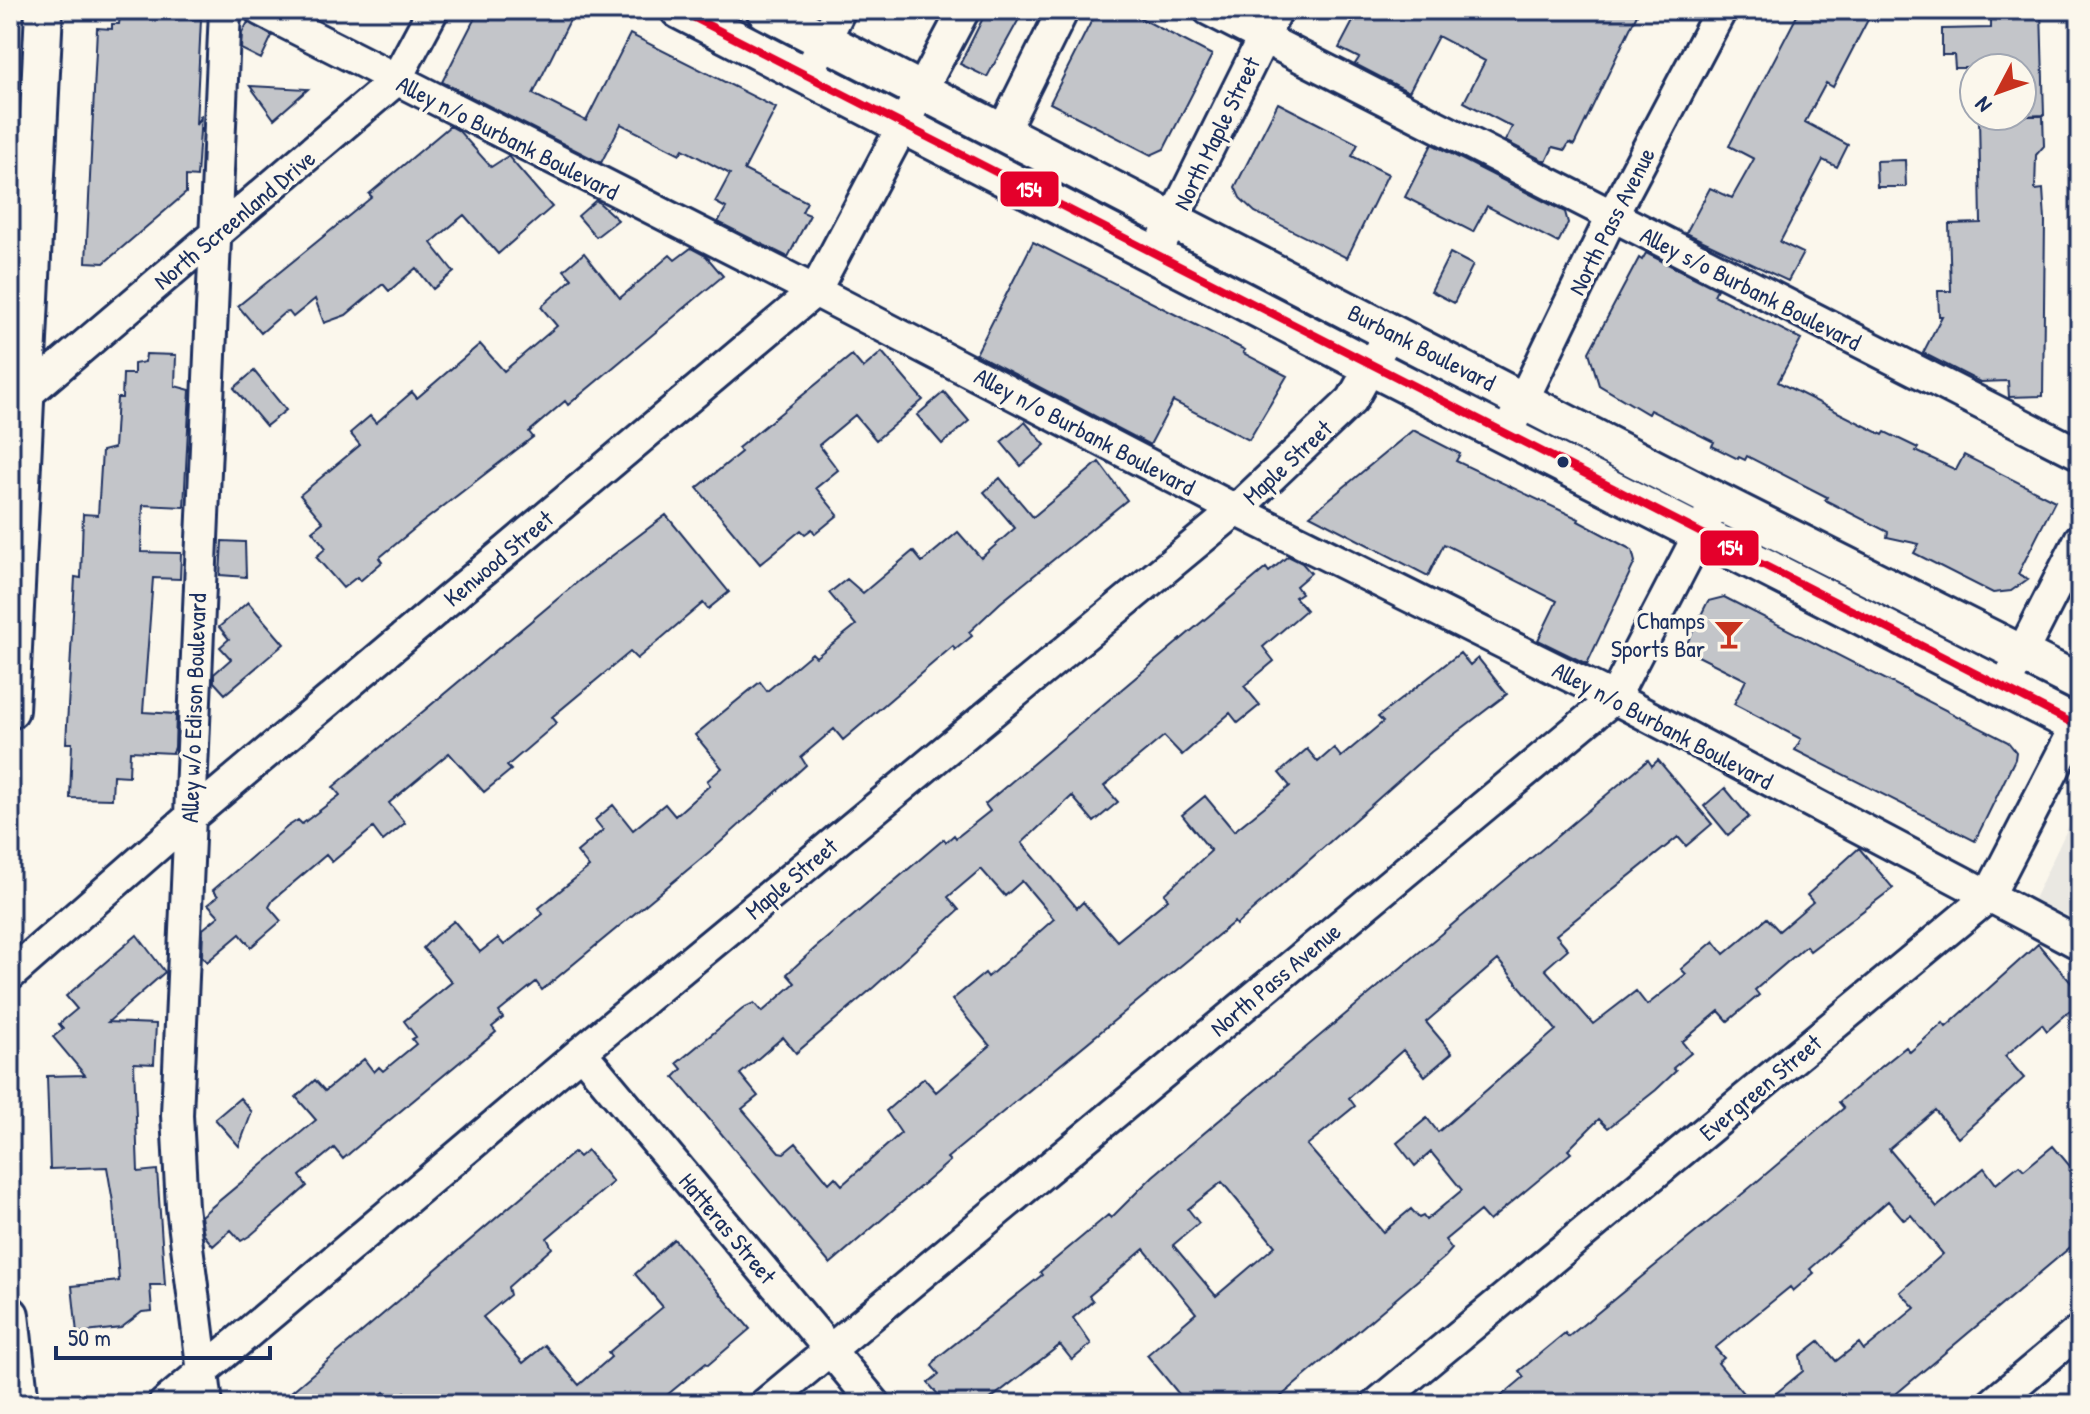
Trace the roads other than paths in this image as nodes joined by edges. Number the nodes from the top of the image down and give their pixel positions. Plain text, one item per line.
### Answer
1 (44, 10) edge
2 (225, 10) edge
3 (260, 10) edge
4 (433, 10) edge
5 (679, 10) edge
6 (765, 10) edge
7 (964, 10) edge
8 (1063, 10) edge
9 (1209, 10) edge
10 (1277, 10) edge
11 (1721, 10) edge
12 (832, 25) edge
13 (1263, 39) junction
14 (807, 75) junction
15 (395, 81) junction
16 (922, 90) junction
17 (904, 125) junction
18 (1003, 131) junction
19 (1611, 218) junction
20 (1174, 219) junction
21 (213, 237) junction
22 (1155, 256) junction
23 (815, 291) junction
24 (1391, 330) junction
25 (1373, 368) junction
26 (1524, 399) junction
27 (18, 402) edge
28 (1506, 435) junction
29 (2080, 454) edge
30 (1717, 501) junction
31 (1236, 510) junction
32 (1699, 533) junction
33 (2080, 539) edge
34 (2022, 653) junction
35 (2080, 683) edge
36 (2004, 688) junction
37 (1614, 698) junction
38 (10, 710) edge
39 (2079, 724) edge
40 (188, 819) junction
41 (1988, 897) junction
42 (2080, 944) edge
43 (10, 975) edge
44 (581, 1052) junction
45 (10, 1315) edge
46 (2080, 1330) edge
47 (829, 1349) junction
48 (204, 1371) junction
49 (20, 1404) edge
50 (164, 1404) edge
51 (207, 1404) edge
52 (765, 1404) edge
53 (875, 1404) edge
54 (1377, 1404) edge
55 (1992, 1404) edge

1 - 27 main road
2 - 21 street, Alley w/o Edison Boulevard
3 - 15 street, Alley n/o Burbank Boulevard
4 - 15 street, North Screenland Drive
5 - 14 main road, Burbank Boulevard
6 - 12 main road, Burbank Boulevard
7 - 16 street, Kenwood Street
8 - 18 street
9 - 13 street, Alley s/o Burbank Boulevard
10 - 13 street, North Maple Street
11 - 19 street, North Pass Avenue
12 - 14 street
12 - 16 main road, Burbank Boulevard
13 - 19 street, Alley s/o Burbank Boulevard
13 - 20 street, North Maple Street
14 - 17 main road, Burbank Boulevard
15 - 21 street, North Screenland Drive
15 - 23 street, Alley n/o Burbank Boulevard
16 - 17 street, Kenwood Street
16 - 18 main road, Burbank Boulevard
17 - 22 main road, Burbank Boulevard
17 - 23 street, Kenwood Street
18 - 20 main road, Burbank Boulevard
19 - 26 street, North Pass Avenue
19 - 29 street, Alley s/o Burbank Boulevard
20 - 22 street, North Maple Street
20 - 24 main road, Burbank Boulevard
21 - 27 street, North Screenland Drive
21 - 40 street, Alley w/o Edison Boulevard
22 - 25 main road, Burbank Boulevard
23 - 31 street, Alley n/o Burbank Boulevard
23 - 40 street, Kenwood Street
24 - 25 street, Maple Street
24 - 26 main road, Burbank Boulevard
25 - 28 main road, Burbank Boulevard
25 - 31 street, Maple Street
26 - 28 street, North Pass Avenue
26 - 30 main road, Burbank Boulevard
27 - 38 main road
28 - 32 main road, Burbank Boulevard
30 - 32 street, North Pass Avenue
30 - 34 main road, Burbank Boulevard
31 - 37 street, Alley n/o Burbank Boulevard
31 - 44 street, Maple Street
32 - 36 main road, Burbank Boulevard
32 - 37 street, North Pass Avenue
33 - 34 street
34 - 35 main road, Burbank Boulevard
34 - 36 street
36 - 39 main road, Burbank Boulevard
37 - 41 street, Alley n/o Burbank Boulevard
37 - 47 street, North Pass Avenue
39 - 41 street, Evergreen Street
40 - 43 street, Kenwood Street
40 - 48 street, Alley w/o Edison Boulevard
41 - 42 street, Alley n/o Burbank Boulevard
41 - 54 street, Evergreen Street
44 - 47 street, Hatteras Street
44 - 48 street, Maple Street
45 - 49 main road
46 - 55 street
47 - 52 street, North Pass Avenue
47 - 53 street, Hatteras Street
48 - 50 street, Maple Street
48 - 51 street, Alley w/o Edison Boulevard

